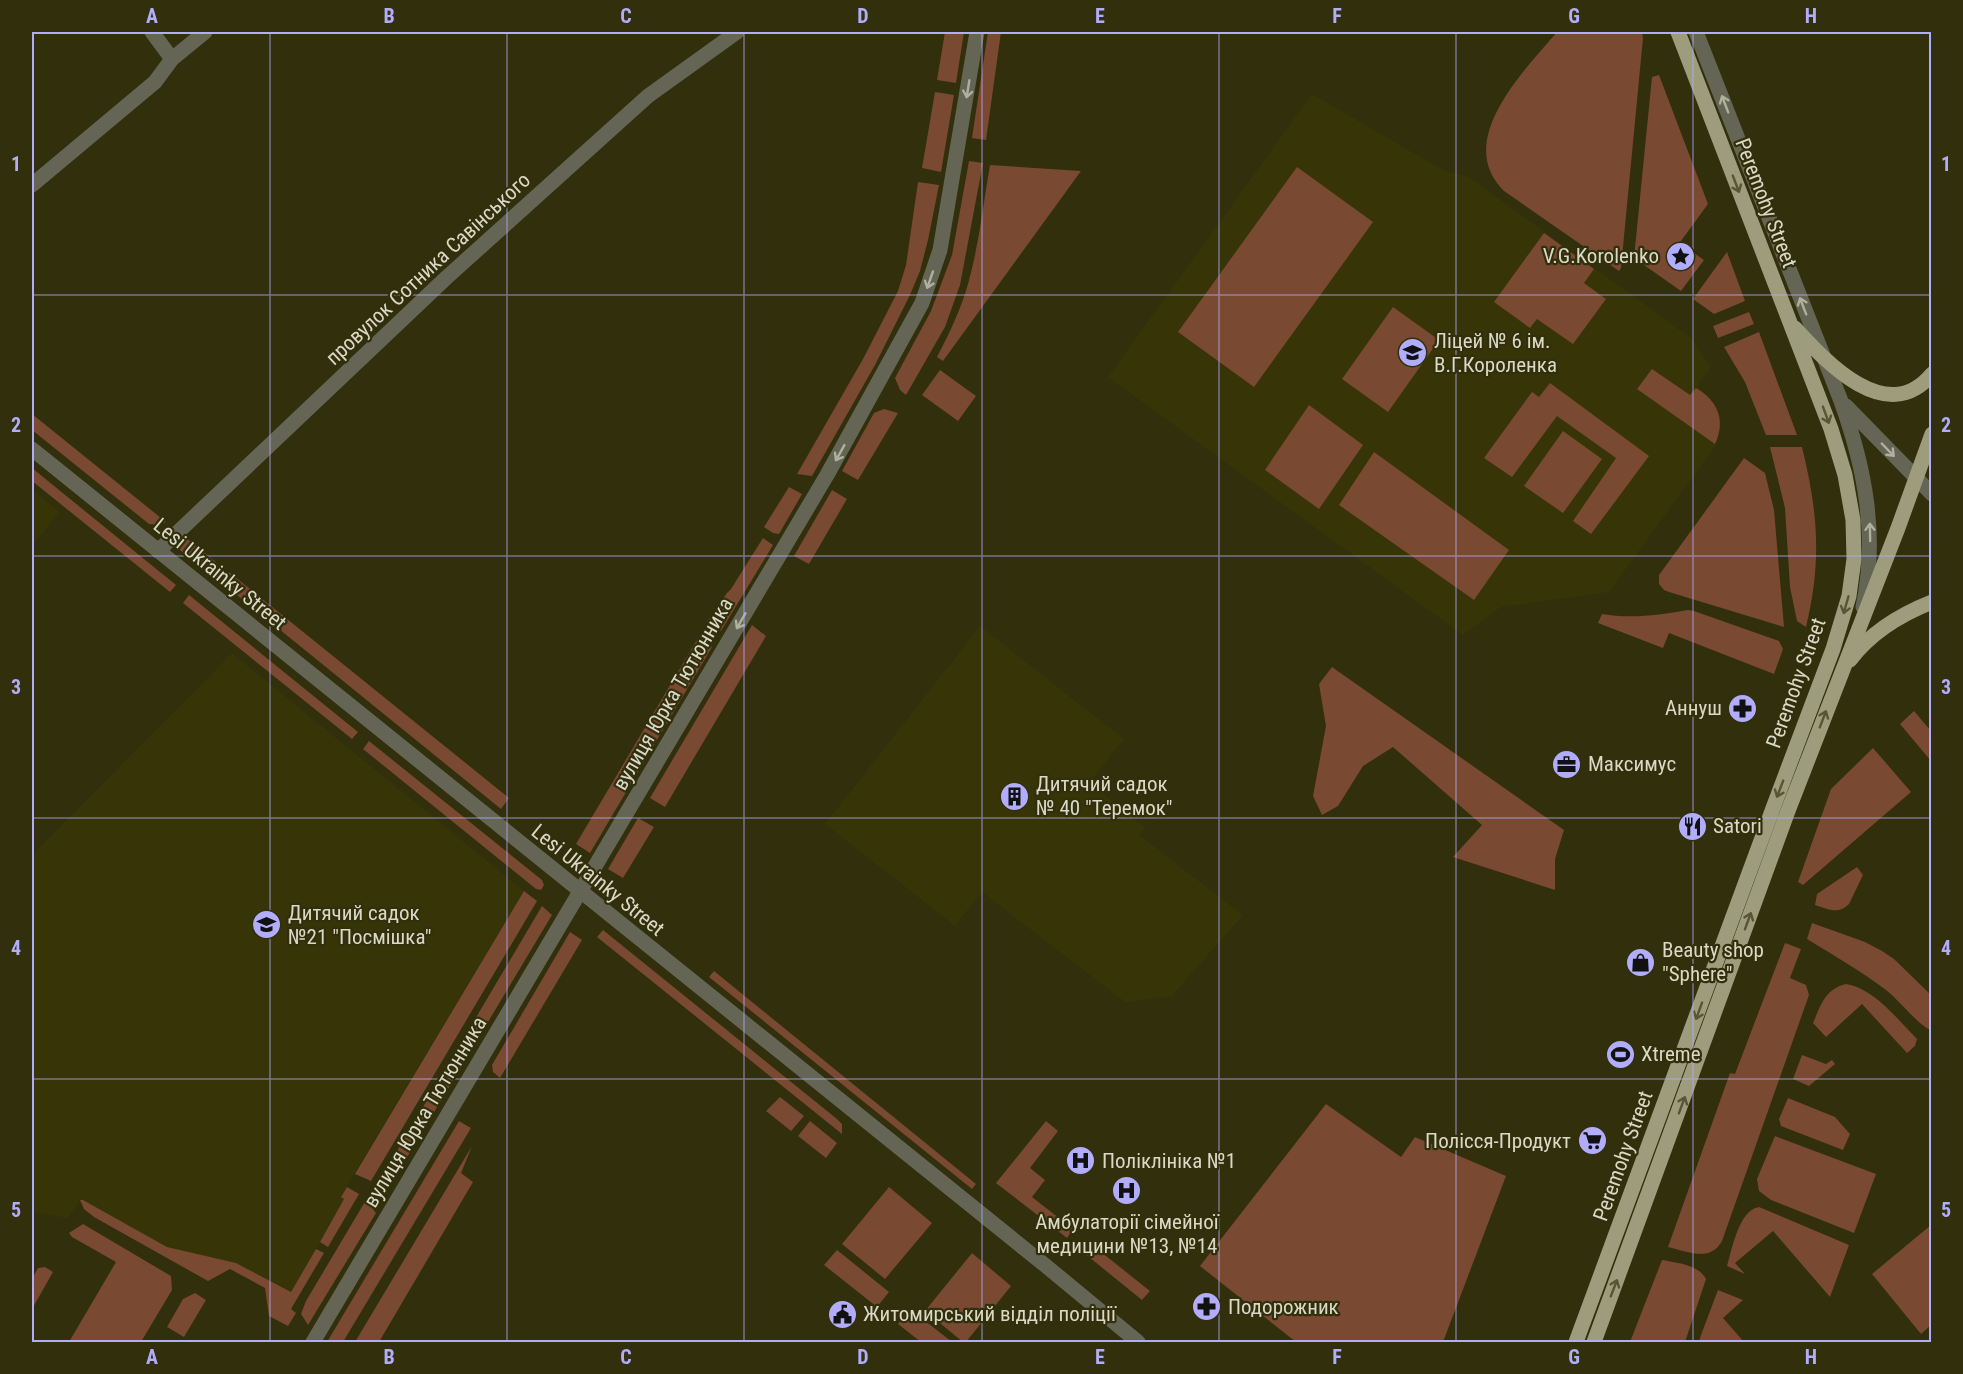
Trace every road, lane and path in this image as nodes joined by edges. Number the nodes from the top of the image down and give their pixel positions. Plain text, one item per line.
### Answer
1 (152, 32) edge
2 (206, 32) edge
3 (737, 32) edge
4 (977, 32) edge
5 (1678, 32) edge
6 (1696, 32) edge
7 (172, 59) junction
8 (32, 185) edge
9 (1789, 321) junction
10 (1823, 358) junction
11 (1932, 374) edge
12 (1841, 401) junction
13 (1932, 434) edge
14 (32, 449) edge
15 (1916, 479) junction
16 (1932, 494) edge
17 (158, 551) junction
18 (1932, 602) edge
19 (1857, 631) junction
20 (1843, 669) junction
21 (580, 893) junction
22 (313, 1342) edge
23 (1138, 1342) edge
24 (1576, 1342) edge
25 (1594, 1342) edge

1 - 7 street
2 - 7 street
3 - 17 street, провулок Сотника Савінського
4 -> 21 street, вулиця Юрка Тютюнника
5 -> 9 main road, Peremohy Street
10 -> 6 street, Peremohy Street
7 - 8 street
9 - 10 main road
9 - 12 street
9 -> 24 main road, Peremohy Street
10 - 11 main road
10 - 12 street, Peremohy Street
12 -> 15 street
19 -> 12 street, Peremohy Street
13 - 15 main road, Peremohy Street
14 - 17 street, Lesi Ukrainky Street
15 - 16 street
15 - 19 main road, Peremohy Street
17 - 21 street, Lesi Ukrainky Street
18 - 20 main road
19 - 20 main road, Peremohy Street
25 -> 20 main road, Peremohy Street
21 - 22 street, вулиця Юрка Тютюнника
21 - 23 street, Lesi Ukrainky Street

